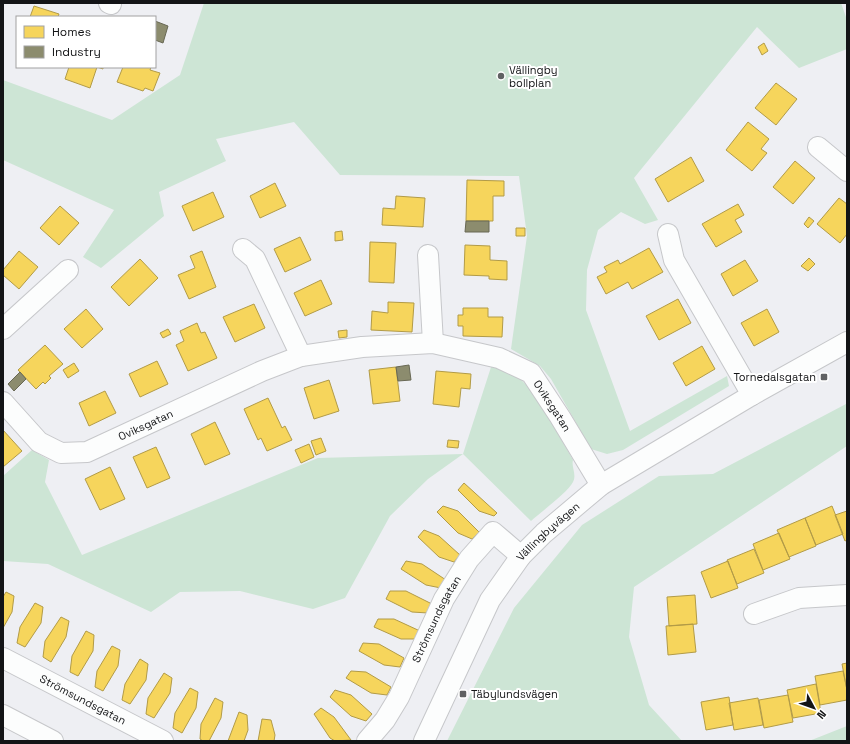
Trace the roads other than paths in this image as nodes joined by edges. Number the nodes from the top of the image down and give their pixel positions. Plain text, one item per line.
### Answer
1 (818, 147) dead end
2 (847, 171) edge
3 (668, 234) dead end
4 (243, 249) dead end
5 (428, 255) dead end
6 (68, 270) dead end
7 (3, 329) edge
8 (847, 342) edge
9 (433, 343) junction
10 (301, 356) junction
11 (752, 395) junction
12 (3, 402) edge
13 (601, 486) junction
14 (521, 556) junction
15 (847, 595) edge
16 (754, 614) dead end
17 (3, 658) edge
18 (3, 715) edge
19 (53, 741) edge
20 (163, 741) edge
21 (367, 741) edge
22 (424, 741) edge

1 - 2 street
3 - 11 street
4 - 10 street
5 - 9 street
6 - 7 street
8 - 11 street, Vällingbyvägen
9 - 10 street, Oviksgatan
9 - 13 street, Oviksgatan
10 - 12 street, Oviksgatan
11 - 13 street, Vällingbyvägen
13 - 14 street, Vällingbyvägen
14 - 21 street, Strömsundsgatan
14 - 22 street, Vällingbyvägen
15 - 16 street
17 - 20 street, Strömsundsgatan
18 - 19 street

